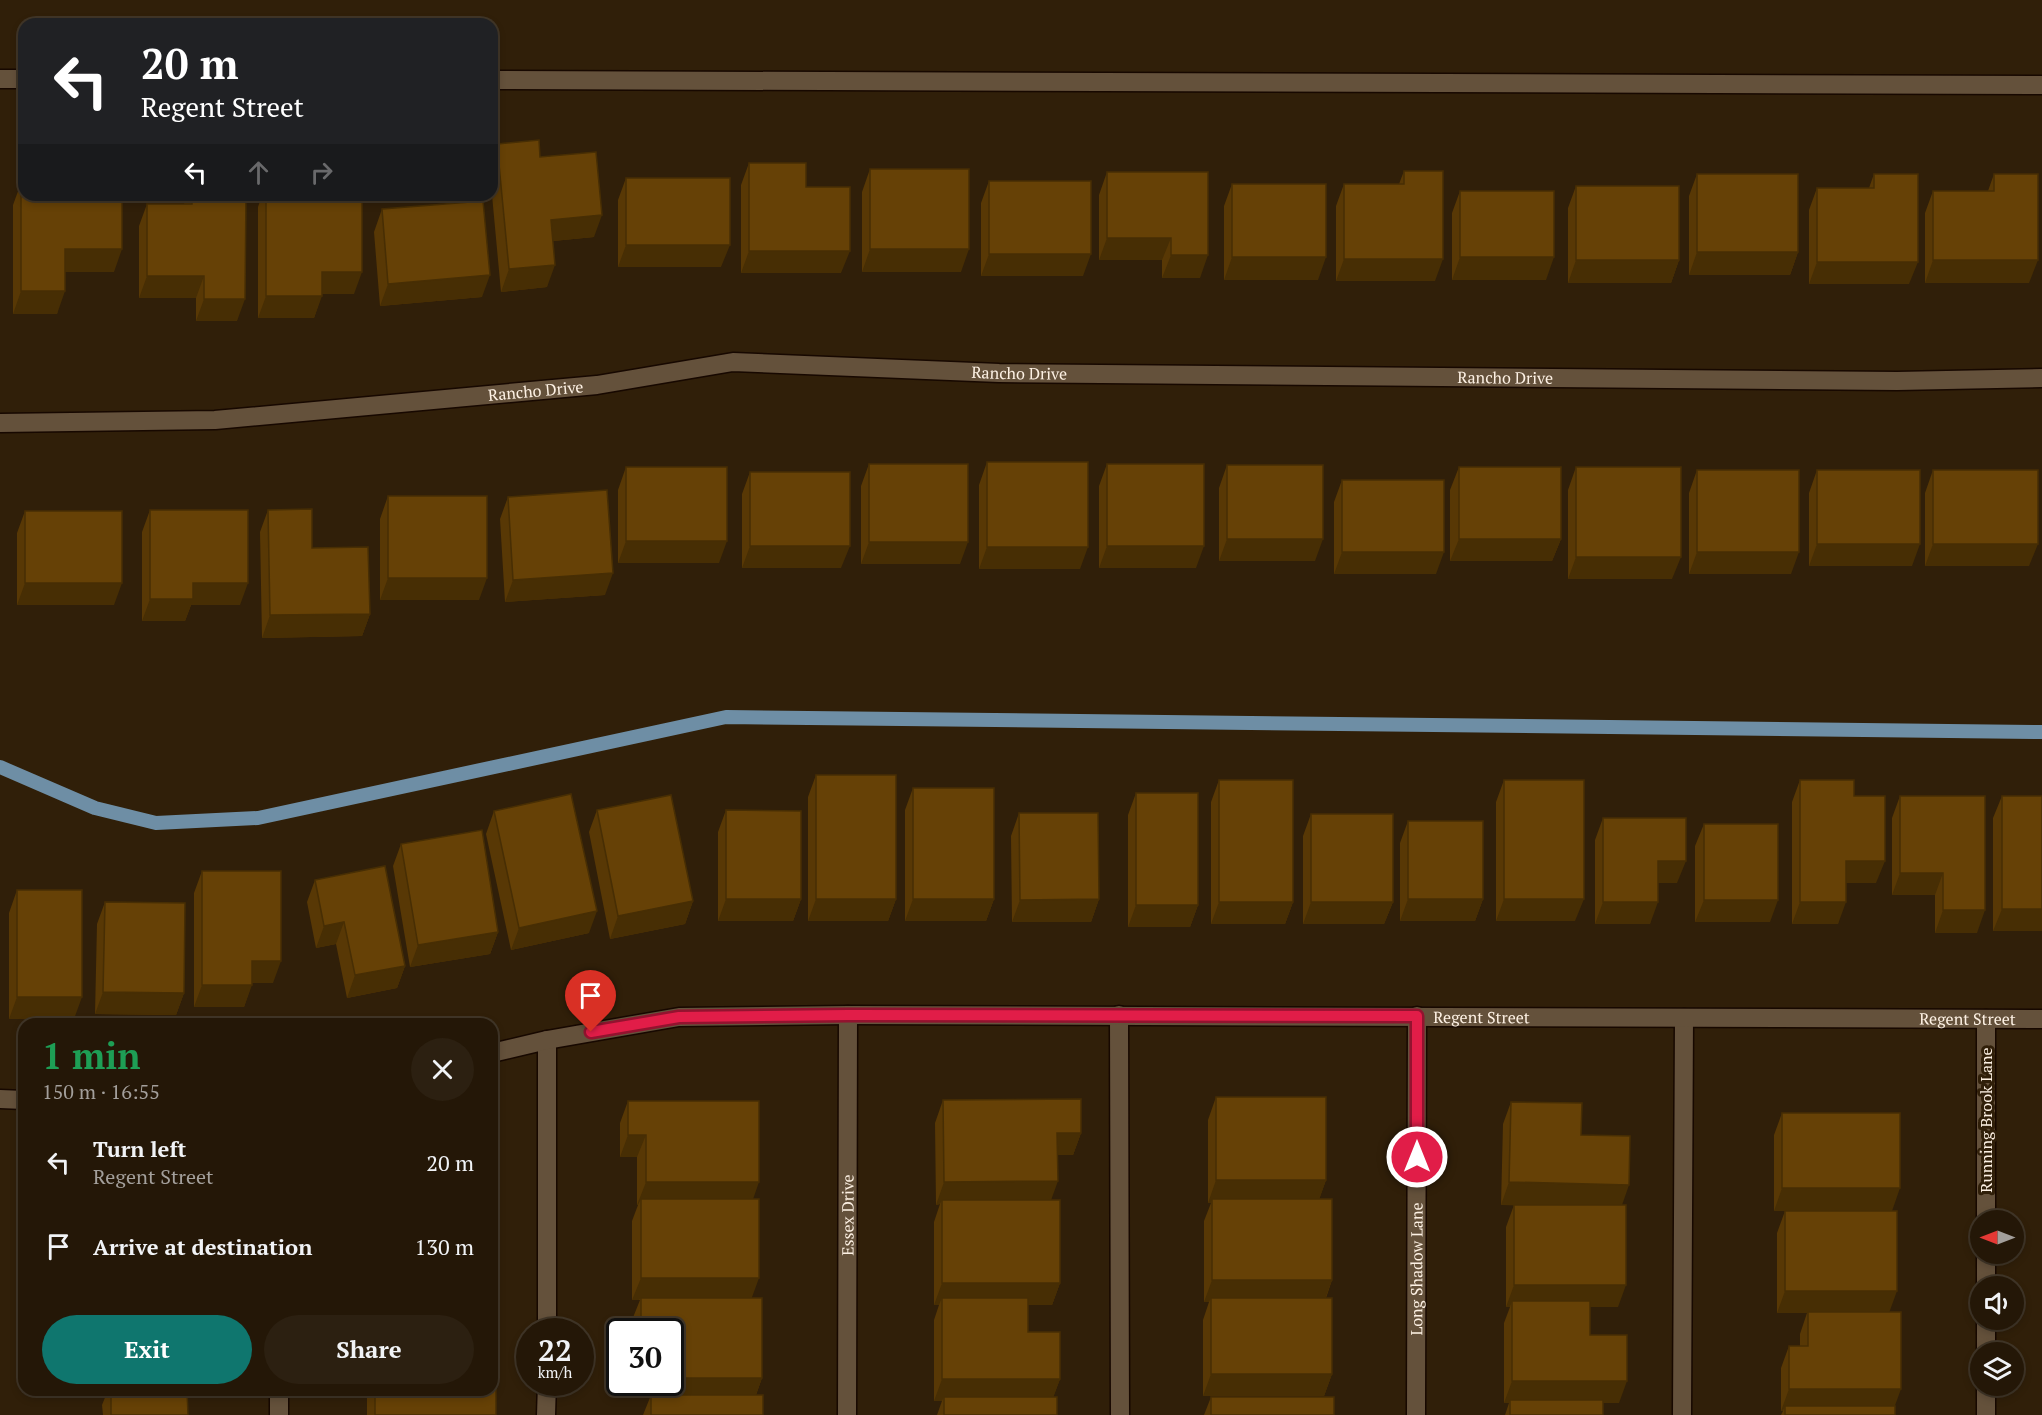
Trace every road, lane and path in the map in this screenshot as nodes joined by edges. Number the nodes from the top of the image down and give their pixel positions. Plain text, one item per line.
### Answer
1 (0, 79) edge
2 (18, 79) edge
3 (498, 80) edge
4 (2042, 85) edge
5 (2042, 378) edge
6 (0, 423) edge
7 (848, 1015) junction
8 (1119, 1015) junction
9 (1417, 1016) junction
10 (1684, 1018) junction
11 (1986, 1019) junction
12 (2042, 1019) edge
13 (547, 1040) junction
14 (498, 1052) edge
15 (0, 1099) edge
16 (18, 1100) edge
17 (1986, 1210) edge
18 (547, 1318) edge
19 (279, 1396) edge
20 (546, 1396) edge
21 (1986, 1396) edge
22 (279, 1415) edge
23 (546, 1415) edge
24 (847, 1415) edge
25 (1120, 1415) edge
26 (1416, 1415) edge
27 (1682, 1415) edge
28 (1986, 1415) edge

1 - 2 street
3 - 4 street
5 - 6 street, Rancho Drive
7 - 8 street, Regent Street
7 - 13 street, Regent Street
7 - 24 street, Essex Drive
8 - 9 street, Regent Street
8 - 25 street
9 - 10 street, Regent Street
9 - 26 street, Long Shadow Lane
10 - 11 street, Regent Street
10 - 27 street
11 - 12 street, Regent Street
11 - 17 street, Running Brook Lane
13 - 14 street, Regent Street
13 - 18 street
15 - 16 street
19 - 22 street
20 - 23 street
21 - 28 street

